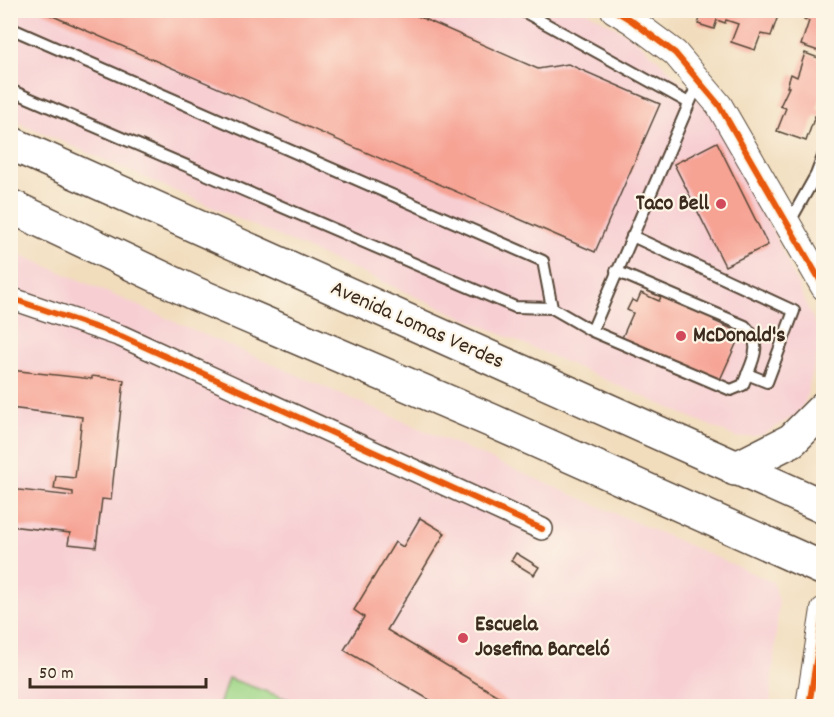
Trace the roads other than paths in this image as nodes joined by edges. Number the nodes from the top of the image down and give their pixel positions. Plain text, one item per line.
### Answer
1 (521, 10) edge
2 (614, 10) edge
3 (10, 28) edge
4 (10, 90) edge
5 (694, 92) junction
6 (10, 143) edge
7 (824, 154) edge
8 (10, 206) edge
9 (788, 225) junction
10 (632, 236) junction
11 (616, 271) junction
12 (824, 286) edge
13 (10, 298) edge
14 (552, 308) junction
15 (592, 331) junction
16 (747, 374) junction
17 (824, 408) edge
18 (735, 469) junction
19 (824, 507) edge
20 (542, 529) dead end
21 (824, 569) edge
22 (824, 610) edge
23 (809, 706) edge

1 - 5 lane
2 - 5 street
3 - 14 lane
4 - 14 lane
5 - 9 street
5 - 10 lane
6 - 18 main road, Avenida Lomas Verdes
7 - 9 lane
8 - 21 main road
9 - 12 street
10 - 11 lane
10 - 16 lane
11 - 15 lane
11 - 16 lane
13 - 20 street
14 - 15 lane
15 - 16 lane
17 - 18 main road
18 - 19 main road, Avenida Lomas Verdes
22 - 23 street

